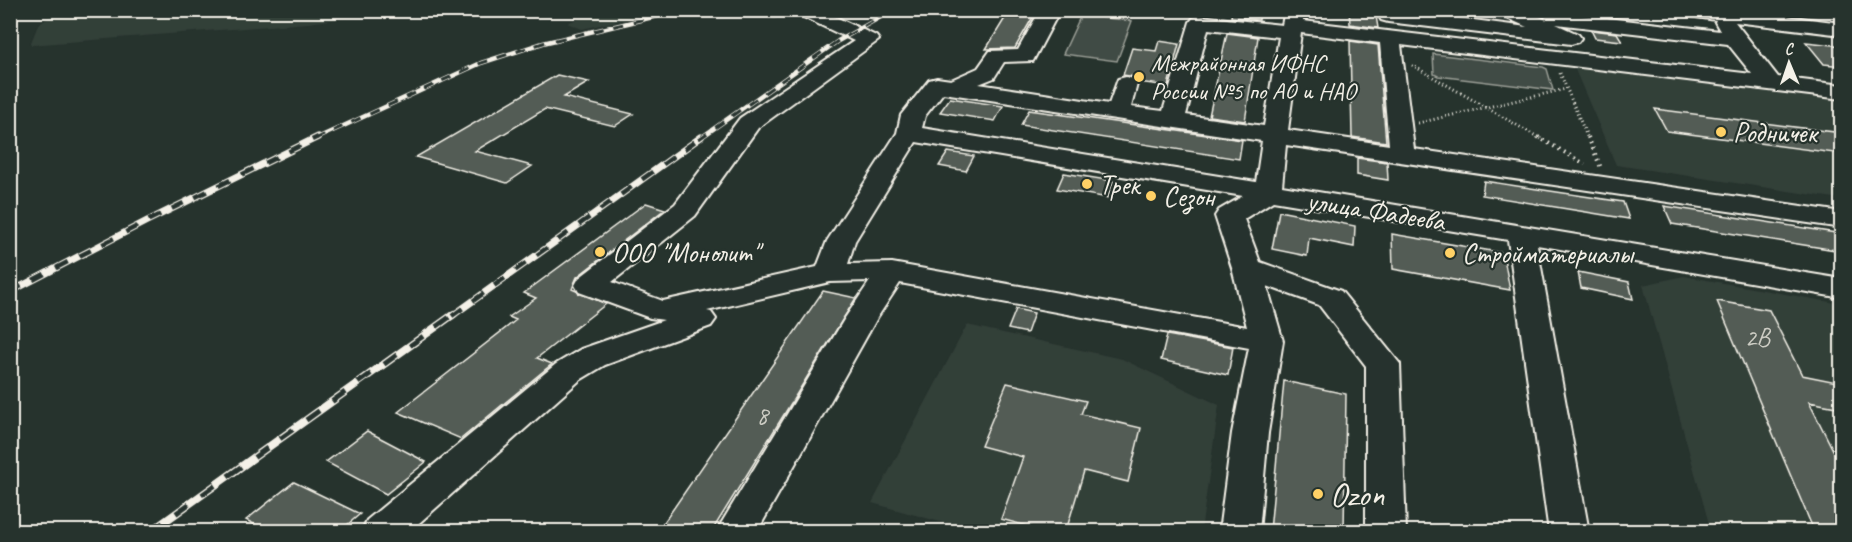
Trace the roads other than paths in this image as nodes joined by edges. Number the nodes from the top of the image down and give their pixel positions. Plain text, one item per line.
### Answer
1 (767, 10) edge
2 (781, 10) edge
3 (804, 10) edge
4 (1050, 10) edge
5 (1388, 10) edge
6 (1505, 10) edge
7 (1683, 10) edge
8 (1553, 14) edge
9 (1725, 14) edge
10 (1617, 18) edge
11 (1292, 23) edge
12 (1842, 29) edge
13 (1571, 38) junction
14 (1735, 39) junction
15 (1391, 46) junction
16 (1582, 61) junction
17 (1126, 84) dead end
18 (1771, 84) junction
19 (953, 88) junction
20 (1842, 92) edge
21 (1118, 113) junction
22 (1172, 121) junction
23 (909, 133) junction
24 (1274, 135) junction
25 (1402, 154) junction
26 (1268, 193) junction
27 (1842, 220) edge
28 (1521, 234) junction
29 (1247, 268) junction
30 (892, 272) junction
31 (816, 276) junction
32 (1842, 289) edge
33 (1267, 341) junction
34 (381, 531) edge
35 (736, 531) edge
36 (1239, 531) edge
37 (1386, 531) edge
38 (1569, 531) edge

1 - 2 street
3 - 31 street
4 - 19 street
5 - 13 street
6 - 13 street
7 - 9 street
8 - 10 street
8 - 13 street
9 - 12 street
9 - 14 street
10 - 14 street
11 - 15 street
11 - 22 street
11 - 24 street
13 - 16 street
14 - 18 street
15 - 16 street
15 - 25 street
16 - 18 street
17 - 21 street
18 - 20 street
19 - 21 street
19 - 23 street
21 - 22 street
22 - 24 street
23 - 26 street, улица Фадеева
23 - 31 street
24 - 25 street
24 - 26 street
25 - 27 street
26 - 28 street, улица Фадеева
26 - 29 street
28 - 32 street, улица Фадеева
28 - 38 street
29 - 33 street
29 - 37 street
30 - 31 street
30 - 33 street
30 - 35 street
31 - 34 street
33 - 36 street

